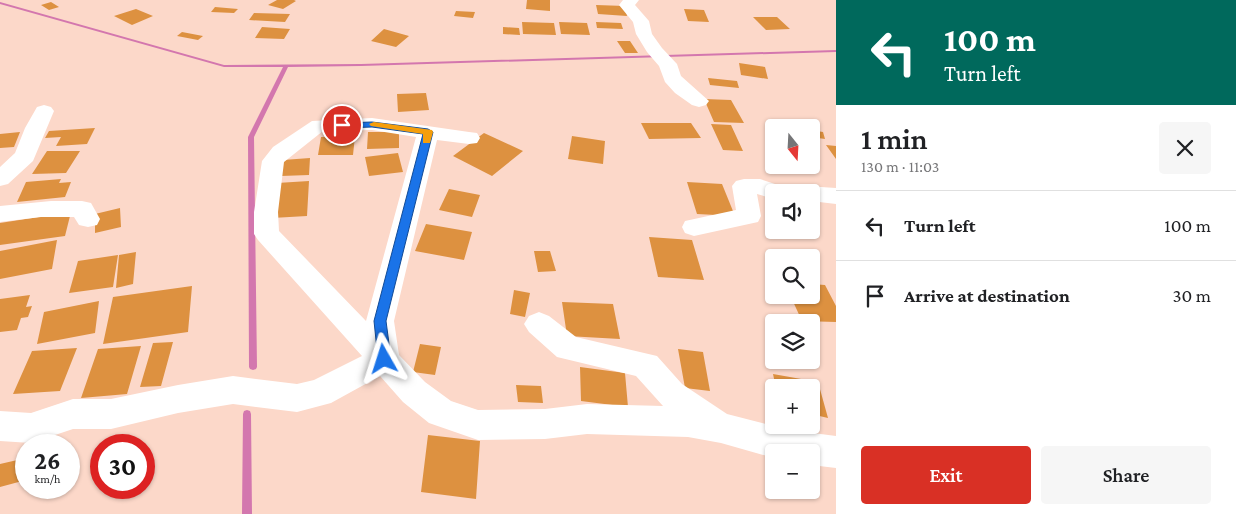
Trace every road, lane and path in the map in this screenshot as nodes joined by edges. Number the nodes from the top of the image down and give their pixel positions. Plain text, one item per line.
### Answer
1 (631, 0) edge
2 (699, 101) dead end
3 (44, 111) dead end
4 (428, 132) junction
5 (469, 138) dead end
6 (0, 178) edge
7 (765, 188) edge
8 (820, 194) edge
9 (836, 196) edge
10 (0, 214) edge
11 (88, 219) dead end
12 (694, 227) dead end
13 (539, 324) dead end
14 (384, 359) junction
15 (0, 426) edge
16 (721, 428) junction
17 (836, 452) edge

1 - 2 street
3 - 6 street
4 - 5 street
4 - 14 street
4 - 14 street
7 - 12 street
8 - 9 street
10 - 11 street
13 - 16 street
14 - 15 street
14 - 16 street
16 - 17 street

